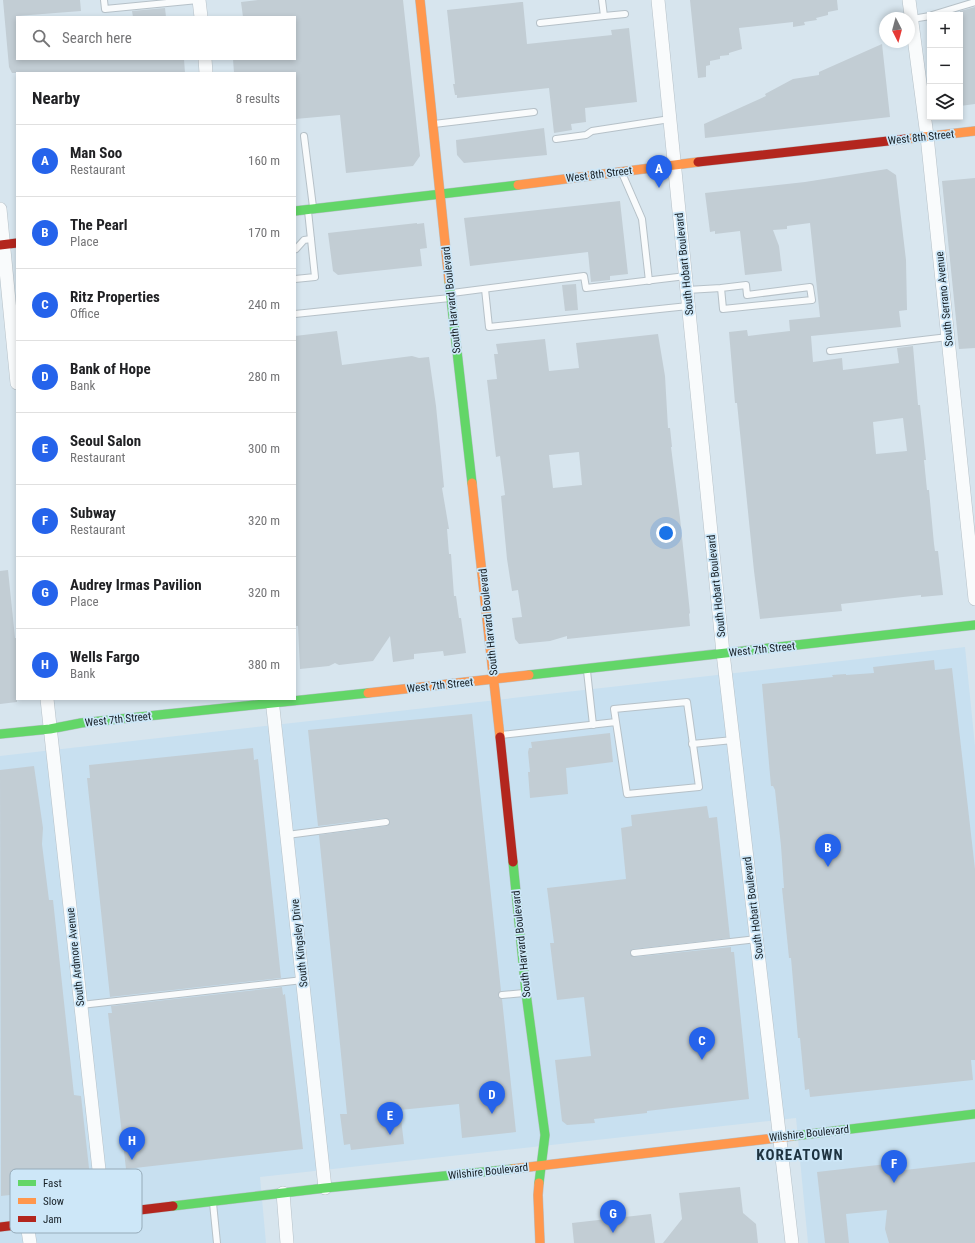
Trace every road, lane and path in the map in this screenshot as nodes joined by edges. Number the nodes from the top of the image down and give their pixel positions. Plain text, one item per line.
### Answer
1 (104, 0) edge
2 (198, 0) edge
3 (420, 0) edge
4 (602, 0) edge
5 (658, 0) edge
6 (909, 0) edge
7 (975, 2) edge
8 (911, 12) edge
9 (941, 12) edge
10 (625, 14) dead end
11 (200, 16) edge
12 (604, 16) junction
13 (927, 16) edge
14 (915, 19) edge
15 (540, 23) dead end
16 (915, 43) edge
17 (205, 60) edge
18 (206, 72) edge
19 (534, 112) dead end
20 (670, 119) junction
21 (433, 124) junction
22 (975, 131) edge
23 (304, 136) dead end
24 (927, 136) junction
25 (556, 139) dead end
26 (674, 165) junction
27 (621, 172) junction
28 (439, 195) junction
29 (0, 209) edge
30 (310, 209) junction
31 (296, 211) edge
32 (307, 240) junction
33 (296, 241) edge
34 (7, 244) edge
35 (296, 250) dead end
36 (686, 276) junction
37 (296, 279) edge
38 (649, 281) junction
39 (721, 288) junction
40 (485, 289) junction
41 (687, 290) junction
42 (451, 296) junction
43 (688, 306) junction
44 (9, 307) edge
45 (296, 314) edge
46 (948, 337) junction
47 (830, 351) dead end
48 (16, 374) edge
49 (975, 599) edge
50 (975, 625) edge
51 (723, 653) junction
52 (586, 669) junction
53 (494, 679) junction
54 (296, 699) edge
55 (47, 700) edge
56 (282, 700) edge
57 (272, 701) edge
58 (616, 722) junction
59 (593, 725) junction
60 (50, 729) junction
61 (0, 734) edge
62 (500, 735) junction
63 (733, 740) junction
64 (692, 744) junction
65 (386, 822) dead end
66 (287, 835) junction
67 (757, 939) junction
68 (634, 953) dead end
69 (303, 980) junction
70 (526, 992) junction
71 (502, 995) dead end
72 (81, 1005) junction
73 (975, 1114) edge
74 (780, 1136) junction
75 (541, 1166) junction
76 (99, 1169) edge
77 (325, 1188) junction
78 (283, 1193) junction
79 (213, 1202) junction
80 (142, 1210) edge
81 (10, 1226) edge
82 (0, 1227) edge
83 (29, 1233) edge
84 (30, 1243) edge
85 (217, 1243) edge
86 (288, 1243) edge
87 (540, 1243) edge
88 (792, 1243) edge

1 - 2 lane
2 - 11 street
3 - 21 street, South Harvard Boulevard
4 - 12 lane
5 - 20 street, South Hobart Boulevard
6 - 8 street, South Serrano Avenue
7 - 9 lane
10 - 12 lane
12 - 15 lane
13 - 14 lane
16 - 24 street, South Serrano Avenue
17 - 18 street
19 - 21 lane
20 - 25 lane
20 - 26 street, South Hobart Boulevard
21 - 28 street, South Harvard Boulevard
22 - 24 street, West 8th Street
23 - 30 lane
24 - 26 street, West 8th Street
24 - 46 street, South Serrano Avenue
26 - 27 street, West 8th Street
26 - 36 street, South Hobart Boulevard
27 - 28 street, West 8th Street
27 - 38 lane
28 - 30 street, West 8th Street
28 - 42 street, South Harvard Boulevard
29 - 34 street
30 - 31 street, West 8th Street
30 - 32 lane
32 - 33 lane
32 - 35 lane
32 - 37 lane
34 - 44 street
36 - 38 lane
36 - 41 street, South Hobart Boulevard
38 - 40 lane
39 - 39 lane
39 - 41 lane
40 - 42 lane
40 - 43 lane
41 - 43 street, South Hobart Boulevard
42 - 45 lane
42 - 53 street, South Harvard Boulevard
43 - 51 street, South Hobart Boulevard
44 - 48 street
46 - 47 lane
46 - 49 street, South Serrano Avenue
50 - 51 street, West 7th Street
51 - 52 street, West 7th Street
51 - 63 street, South Hobart Boulevard
52 - 53 street, West 7th Street
52 - 59 lane
53 - 54 street, West 7th Street
53 - 62 street, South Harvard Boulevard
55 - 60 street, South Ardmore Avenue
56 - 57 street, West 7th Street
57 - 60 street, West 7th Street
57 - 66 street, South Kingsley Drive
58 - 59 lane
58 - 64 lane
58 - 64 lane
59 - 62 lane
60 - 61 street, West 7th Street
60 - 72 street, South Ardmore Avenue
62 - 70 street, South Harvard Boulevard
63 - 64 lane
63 - 67 street, South Hobart Boulevard
65 - 66 lane
66 - 69 street, South Kingsley Drive
67 - 68 lane
67 - 74 street, South Hobart Boulevard
69 - 72 lane
69 - 77 street, South Kingsley Drive
70 - 71 lane
70 - 75 street, South Harvard Boulevard
72 - 76 street, South Ardmore Avenue
73 - 74 street, Wilshire Boulevard
74 - 75 street, Wilshire Boulevard
74 - 88 street, South Hobart Boulevard
75 - 77 street, Wilshire Boulevard
75 - 87 street, South Harvard Boulevard
77 - 78 street, Wilshire Boulevard
78 - 79 street, Wilshire Boulevard
78 - 86 street
79 - 80 street, Wilshire Boulevard
79 - 85 lane
81 - 82 street, Wilshire Boulevard
83 - 84 street

